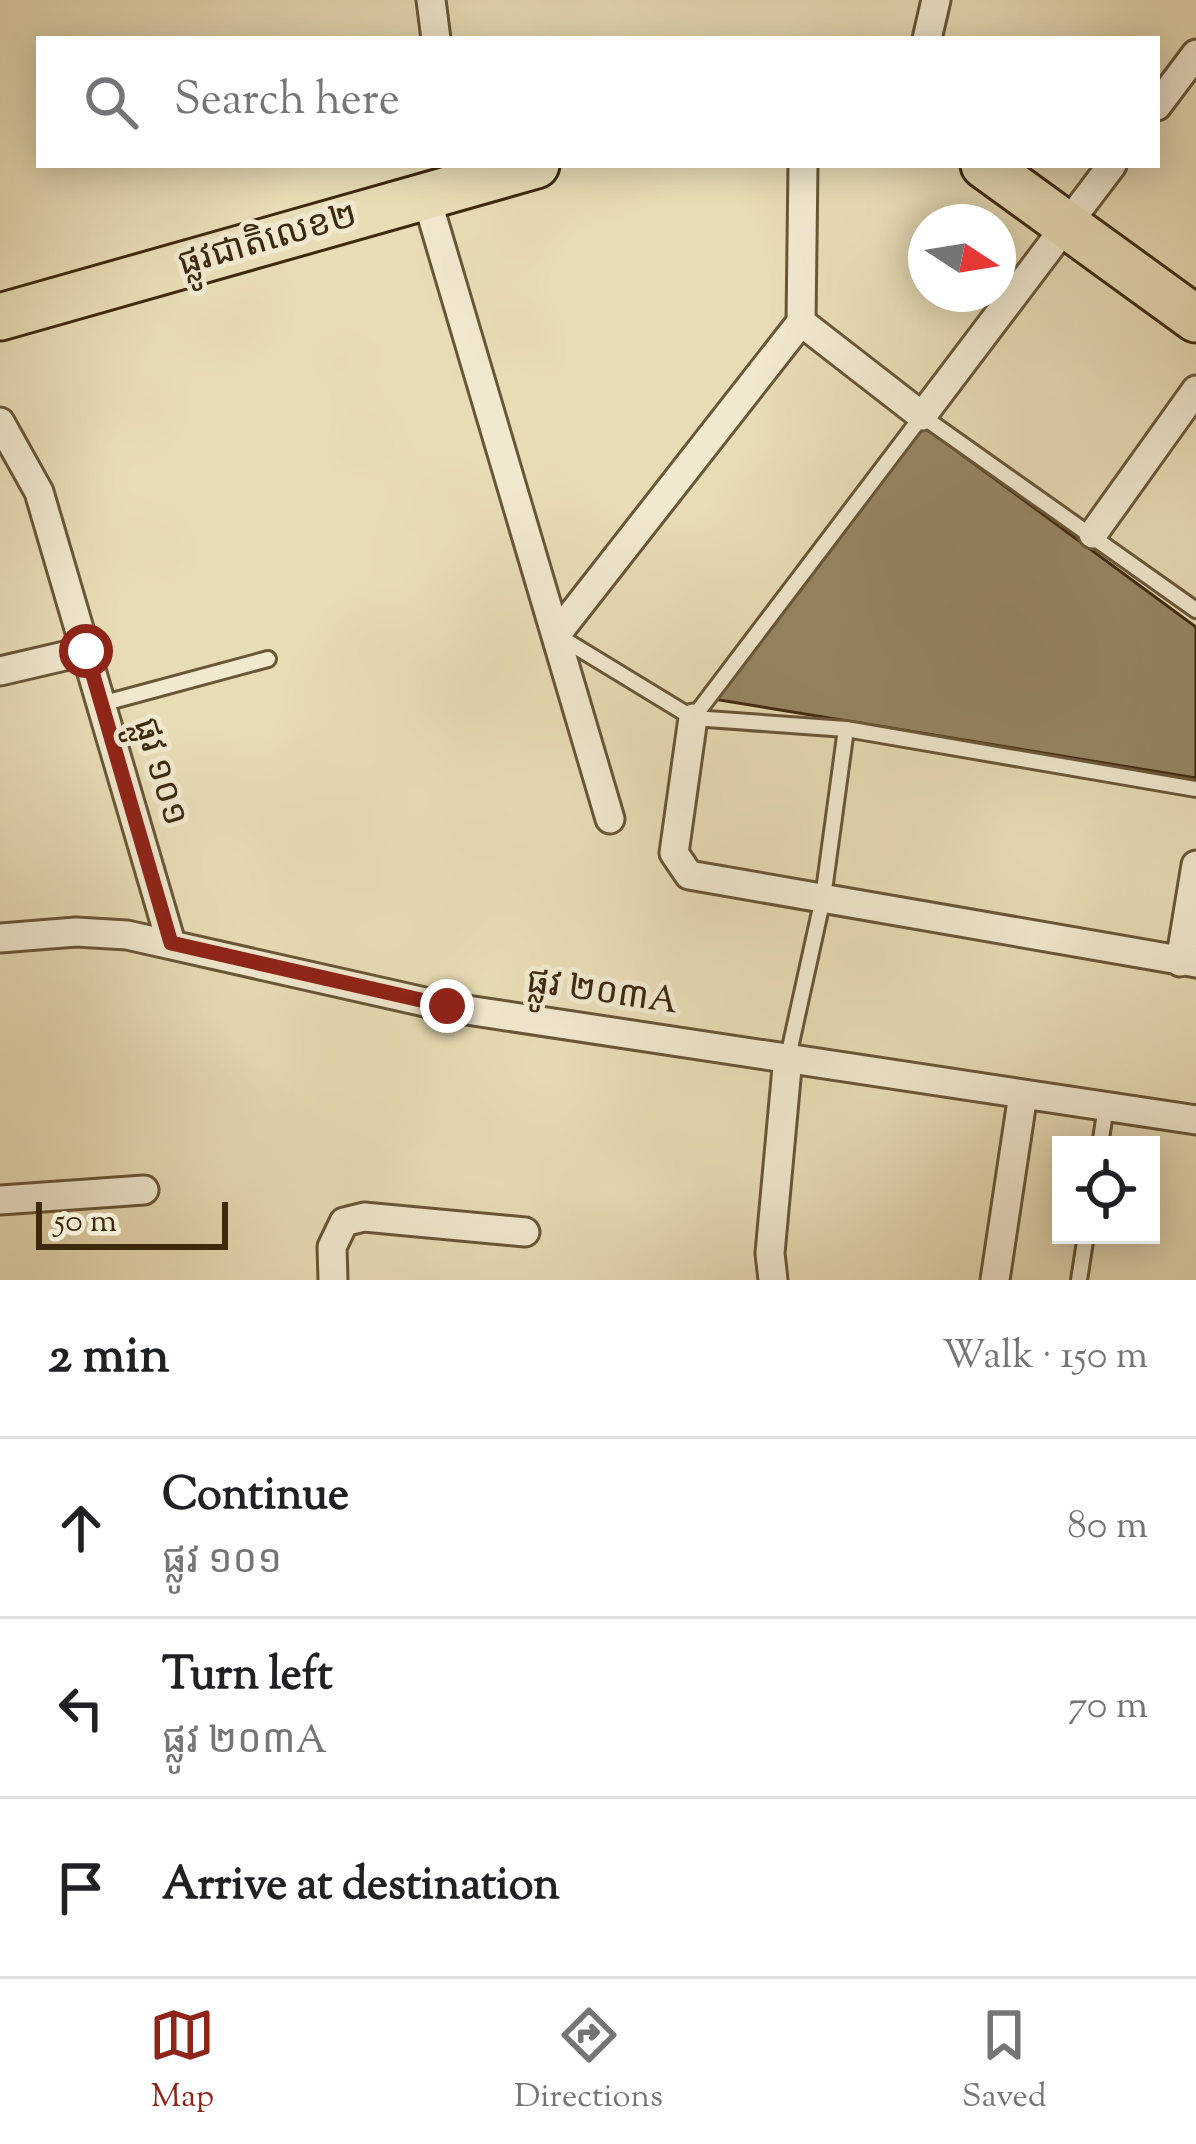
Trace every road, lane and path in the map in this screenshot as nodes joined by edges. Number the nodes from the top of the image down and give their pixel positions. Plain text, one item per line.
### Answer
1 (431, 0) edge
2 (936, 0) edge
3 (436, 36) edge
4 (928, 36) edge
5 (1196, 54) edge
6 (1160, 102) edge
7 (520, 168) edge
8 (803, 168) edge
9 (988, 168) edge
10 (1110, 168) edge
11 (446, 182) edge
12 (1067, 224) junction
13 (0, 317) edge
14 (1196, 319) edge
15 (801, 322) junction
16 (1196, 390) edge
17 (922, 416) junction
18 (0, 422) edge
19 (1093, 534) junction
20 (1196, 610) edge
21 (556, 635) junction
22 (86, 651) junction
23 (268, 659) dead end
24 (0, 671) edge
25 (101, 704) junction
26 (693, 718) junction
27 (846, 729) junction
28 (1196, 789) edge
29 (610, 819) dead end
30 (1196, 866) edge
31 (823, 898) junction
32 (0, 938) edge
33 (171, 943) junction
34 (1188, 962) edge
35 (788, 1058) junction
36 (1023, 1094) junction
37 (1106, 1107) junction
38 (1196, 1120) edge
39 (1101, 1136) edge
40 (144, 1190) dead end
41 (0, 1200) edge
42 (525, 1232) dead end
43 (1085, 1244) edge
44 (333, 1280) edge
45 (773, 1280) edge
46 (995, 1280) edge
47 (1079, 1280) edge

1 - 3 street
2 - 4 street
5 - 6 street
7 - 11 main road, ផ្លូវជាតិលេខ២
8 - 15 street
9 - 12 main road
10 - 12 street
11 - 13 main road, ផ្លូវជាតិលេខ២
11 - 21 street
12 - 14 main road
12 - 17 street
15 - 17 street
15 - 21 street
16 - 19 street
17 - 19 lane
17 - 26 lane
18 - 22 street, ផ្លូវ ១០១
19 - 20 lane
21 - 26 lane
21 - 29 street
22 - 24 street
22 - 25 street, ផ្លូវ ១០១
23 - 25 lane
25 - 33 street, ផ្លូវ ១០១
26 - 27 lane
26 - 31 street
27 - 28 lane
27 - 31 lane
30 - 34 street
31 - 34 street
31 - 35 lane
32 - 33 street, ផ្លូវ ២០៣A
33 - 35 street, ផ្លូវ ២០៣A
35 - 36 street, ផ្លូវ ២០៣A
35 - 45 street
36 - 37 street, ផ្លូវ ២០៣A
36 - 46 street
37 - 38 street, ផ្លូវ ២០៣A
37 - 39 lane
40 - 41 street
42 - 44 street
43 - 47 lane

